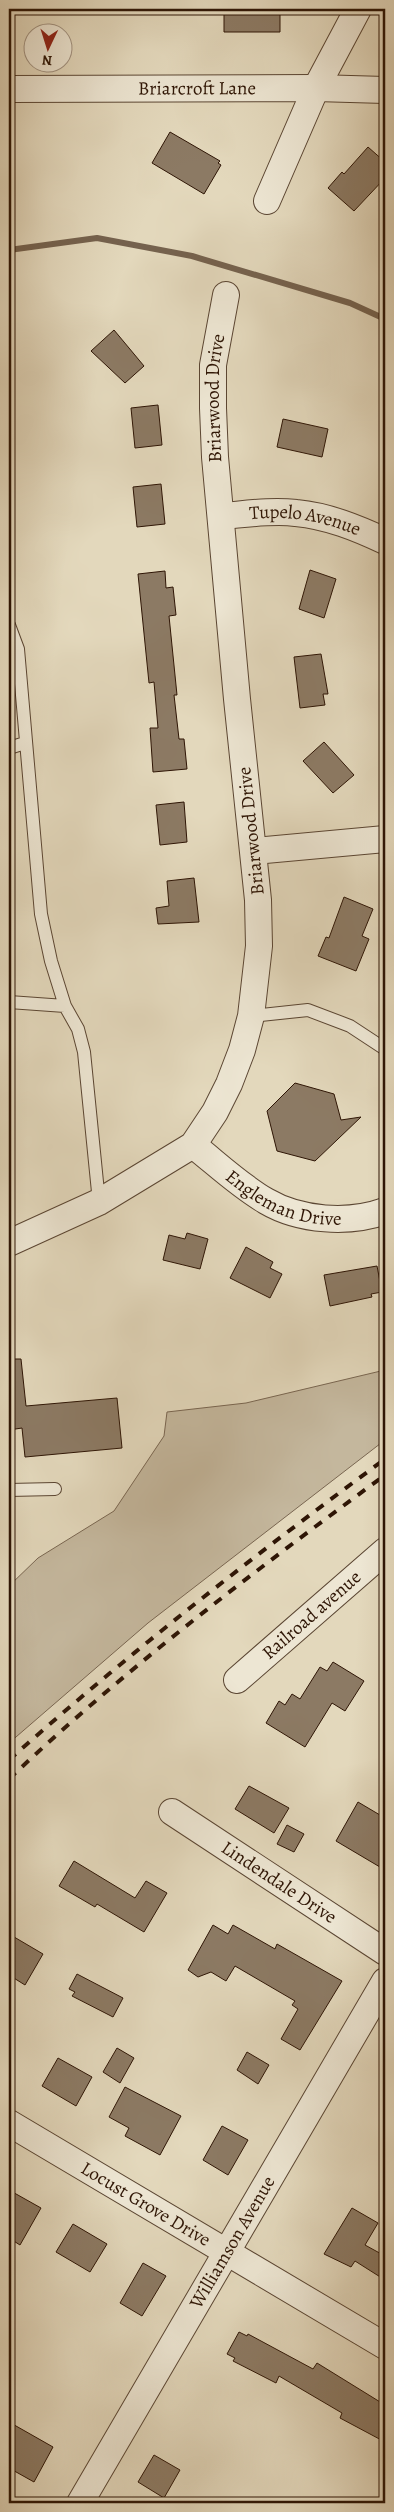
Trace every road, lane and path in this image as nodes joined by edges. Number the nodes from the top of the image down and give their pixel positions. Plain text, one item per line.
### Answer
1 (358, 9) edge
2 (9, 88) edge
3 (316, 88) junction
4 (385, 90) edge
5 (267, 201) dead end
6 (226, 296) dead end
7 (222, 516) junction
8 (385, 541) edge
9 (9, 625) edge
10 (25, 743) junction
11 (9, 748) edge
12 (385, 839) edge
13 (254, 851) junction
14 (9, 1002) edge
15 (65, 1006) junction
16 (251, 1016) junction
17 (385, 1049) edge
18 (193, 1145) junction
19 (99, 1202) junction
20 (385, 1211) edge
21 (9, 1244) edge
22 (55, 1489) dead end
23 (9, 1490) edge
24 (385, 1551) edge
25 (237, 1680) dead end
26 (172, 1812) dead end
27 (385, 1952) edge
28 (385, 1981) edge
29 (9, 2123) edge
30 (228, 2253) junction
31 (385, 2346) edge
32 (80, 2503) edge

1 - 3 street
2 - 3 street, Briarcroft Lane
3 - 4 street, Briarcroft Lane
3 - 5 street
6 - 7 street, Briarwood Drive
7 - 8 street, Tupelo Avenue
7 - 13 street, Briarwood Drive
9 - 10 lane
10 - 11 lane
10 - 15 lane
12 - 13 street
13 - 16 street, Briarwood Drive
14 - 15 lane
15 - 19 lane
16 - 17 lane
16 - 18 street, Briarwood Drive
18 - 19 street, Briarwood Drive
18 - 20 street, Engleman Drive
19 - 21 street, Briarwood Drive
22 - 23 lane
24 - 25 street, Railroad avenue
26 - 27 street, Lindendale Drive
28 - 30 street, Williamson Avenue
29 - 30 street, Locust Grove Drive
30 - 31 street, Locust Grove Drive
30 - 32 street, Williamson Avenue

